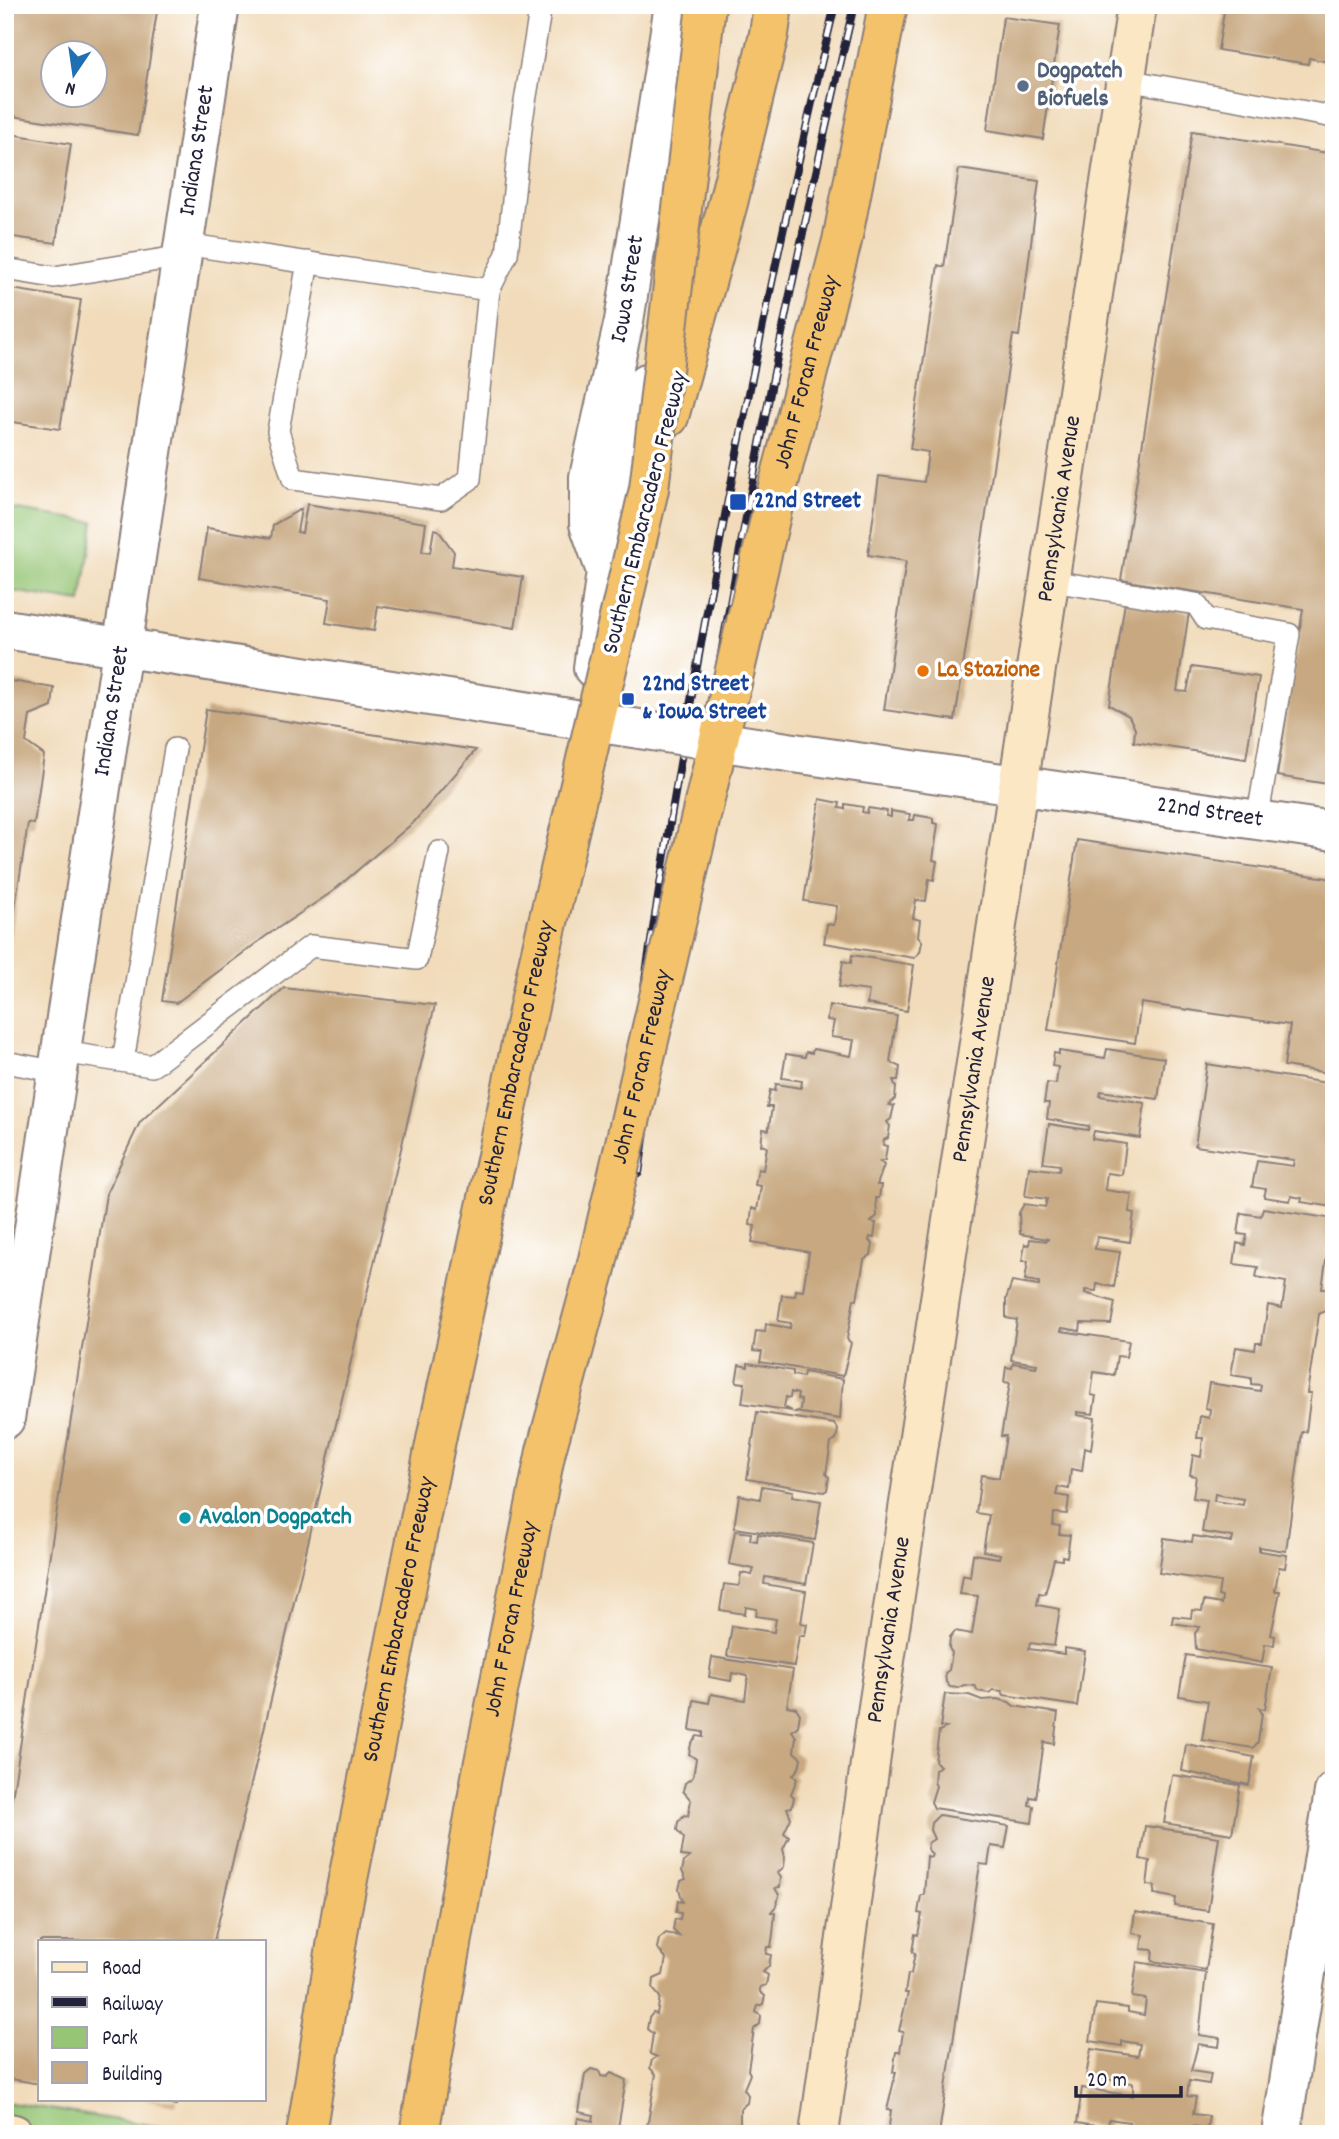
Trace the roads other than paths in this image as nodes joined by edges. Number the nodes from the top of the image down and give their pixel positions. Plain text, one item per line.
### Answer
1 (220, 5) edge
2 (541, 5) edge
3 (674, 5) edge
4 (708, 5) edge
5 (773, 5) edge
6 (888, 5) edge
7 (1137, 5) edge
8 (1126, 80) junction
9 (1334, 117) edge
10 (184, 250) junction
11 (308, 262) junction
12 (5, 269) edge
13 (489, 290) junction
14 (649, 489) junction
15 (606, 571) junction
16 (1051, 582) junction
17 (5, 629) edge
18 (124, 647) junction
19 (596, 722) junction
20 (175, 749) dead end
21 (1020, 786) junction
22 (1257, 821) junction
23 (1334, 831) edge
24 (439, 852) dead end
25 (122, 1061) junction
26 (5, 1062) edge
27 (60, 1062) junction
28 (5, 1419) edge
29 (1334, 1792) edge
30 (5, 2132) edge
31 (14, 2134) edge
32 (306, 2134) edge
33 (419, 2134) edge
34 (819, 2134) edge
35 (1280, 2134) edge

1 - 10 street, Indiana Street
2 - 13 lane
3 - 15 street, Iowa Street
4 - 14 highway, bridge
4 - 15 street, Iowa Street
5 - 14 highway, Southern Embarcadero Freeway, bridge
6 - 33 highway, John F Foran Freeway, bridge
7 - 8 main road, Pennsylvania Avenue
8 - 9 lane
8 - 16 main road, Pennsylvania Avenue
10 - 11 lane
10 - 12 lane
10 - 18 street, Indiana Street
11 - 13 lane
11 - 13 lane
14 - 32 highway, Southern Embarcadero Freeway, bridge
15 - 19 street, Iowa Street
16 - 21 main road, Pennsylvania Avenue
16 - 22 lane
17 - 18 street, 22nd Street
18 - 19 street, 22nd Street
18 - 27 street, Indiana Street
19 - 21 street, 22nd Street, bridge
20 - 25 lane
21 - 22 street, 22nd Street
21 - 34 main road, Pennsylvania Avenue
22 - 23 street, 22nd Street
24 - 25 lane
25 - 27 lane
26 - 27 lane
27 - 28 street, Indiana Street
29 - 35 street
30 - 31 main road

